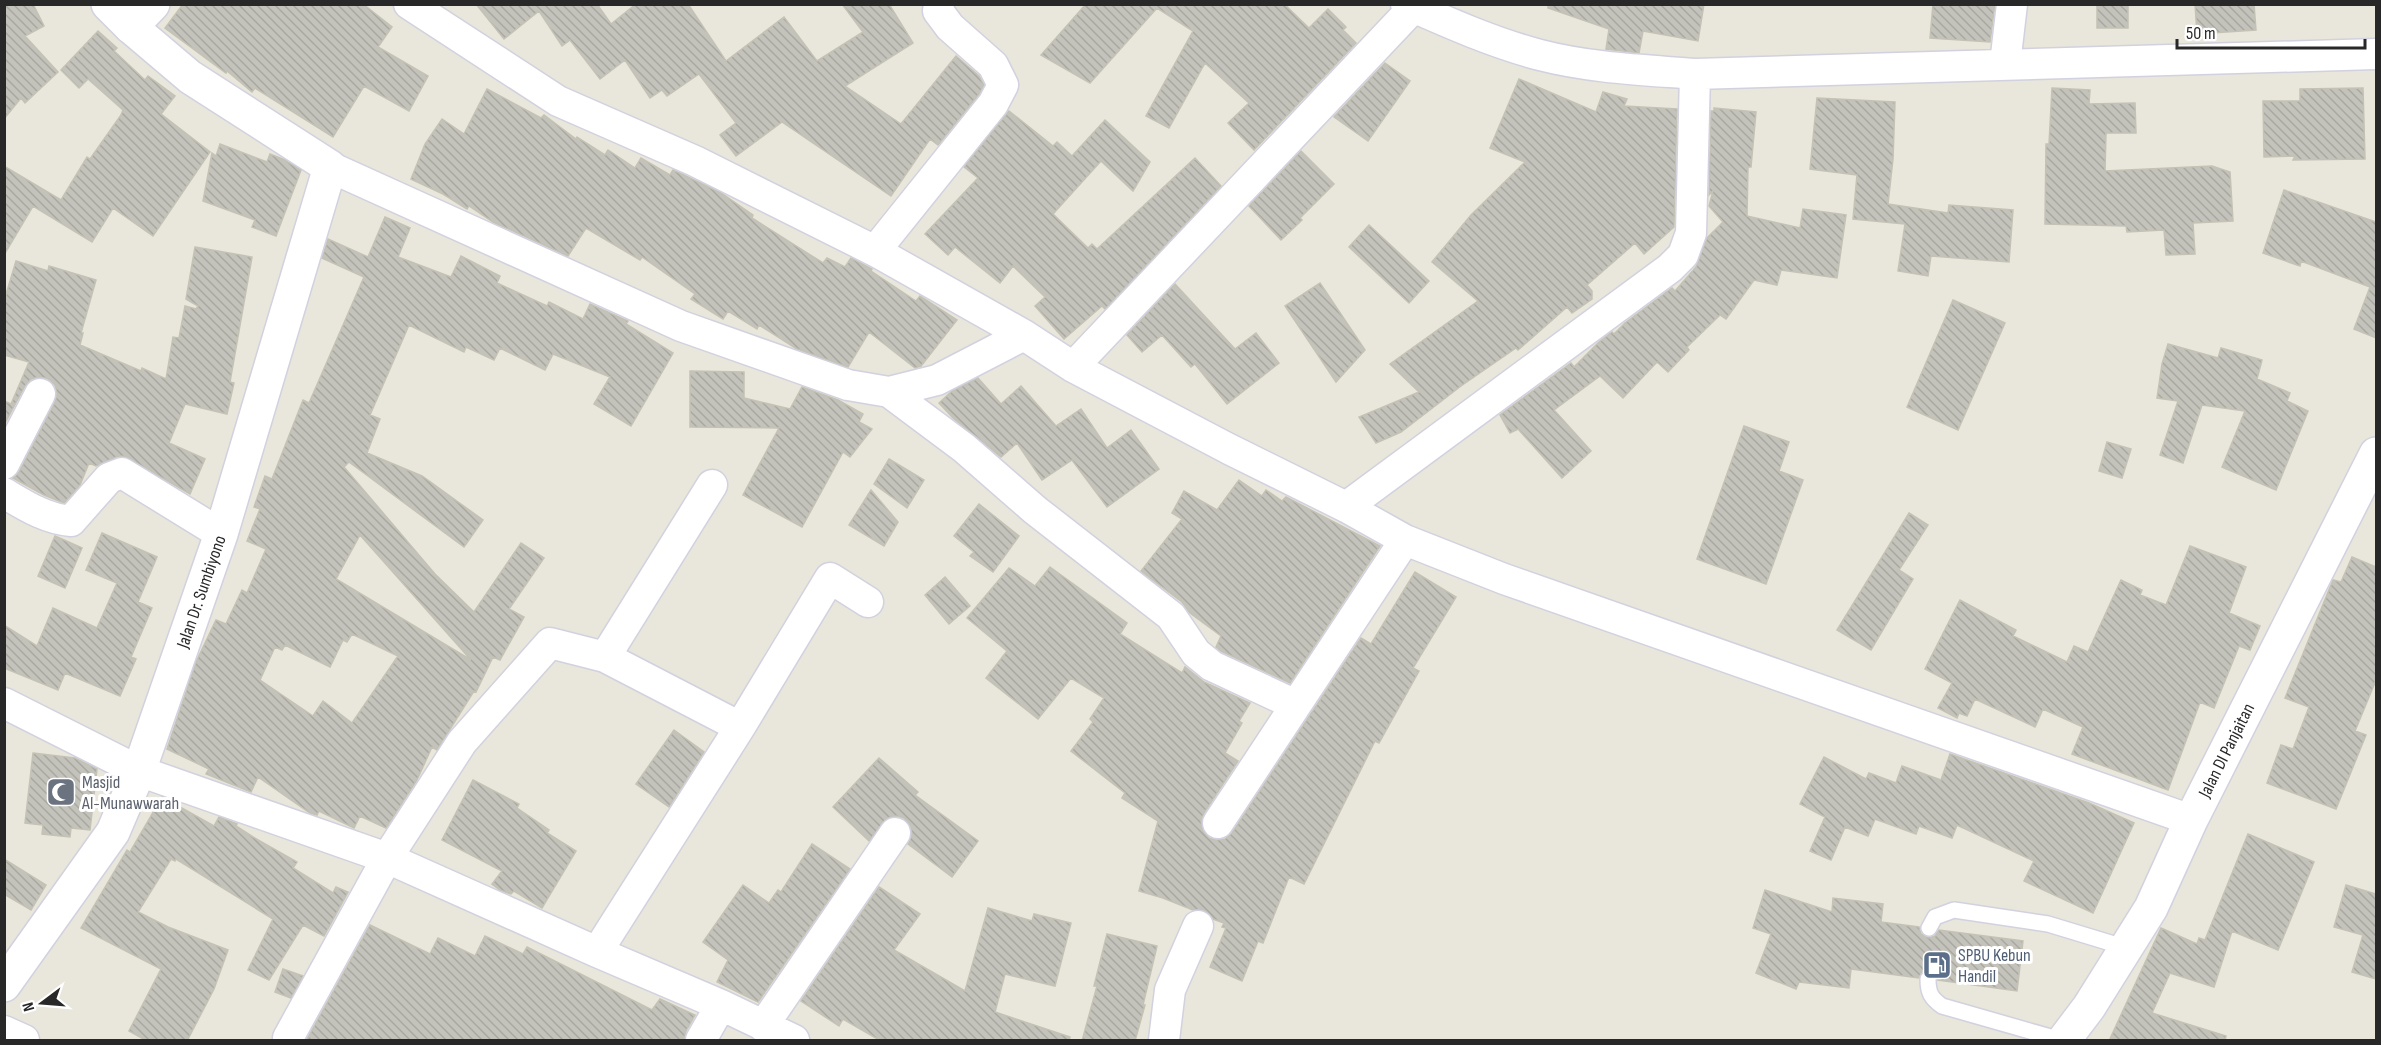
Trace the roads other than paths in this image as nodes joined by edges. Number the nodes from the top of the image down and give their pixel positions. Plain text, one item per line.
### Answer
1 (108, 4) edge
2 (409, 4) edge
3 (939, 4) edge
4 (2012, 4) edge
5 (1409, 6) edge
6 (142, 16) edge
7 (2376, 54) edge
8 (2005, 64) junction
9 (1695, 74) junction
10 (330, 167) junction
11 (875, 251) junction
12 (1024, 335) junction
13 (1073, 367) junction
14 (889, 392) junction
15 (40, 394) dead end
16 (2376, 454) edge
17 (4, 464) edge
18 (712, 485) dead end
19 (4, 493) edge
20 (1346, 507) junction
21 (221, 534) junction
22 (1405, 540) junction
23 (868, 603) dead end
24 (605, 657) junction
25 (4, 703) edge
26 (1296, 705) junction
27 (740, 728) junction
28 (139, 771) junction
29 (2191, 820) junction
30 (1218, 823) dead end
31 (895, 833) dead end
32 (387, 858) junction
33 (1198, 926) dead end
34 (1929, 928) dead end
35 (2127, 948) junction
36 (597, 952) junction
37 (1928, 979) dead end
38 (4, 985) edge
39 (721, 1005) junction
40 (763, 1026) junction
41 (4, 1031) edge
42 (288, 1038) dead end
43 (24, 1041) edge
44 (701, 1041) edge
45 (794, 1041) edge
46 (1164, 1041) edge
47 (2063, 1041) edge

1 - 6 street
2 - 11 street
3 - 11 street
4 - 8 street
5 - 9 street
5 - 13 street
6 - 10 street
7 - 8 street
8 - 9 street
9 - 20 street
10 - 14 street
10 - 21 street, Jalan Dr. Sumbiyono
11 - 12 street
12 - 13 street
12 - 14 street
13 - 20 street
14 - 26 street
15 - 17 street
16 - 29 street, Jalan DI Panjaitan
18 - 24 street
19 - 21 street
20 - 22 street
21 - 28 street, Jalan Dr. Sumbiyono
22 - 26 street
22 - 29 street
23 - 27 street
24 - 27 street
24 - 32 street
25 - 28 street
26 - 30 street
27 - 36 street
28 - 32 street
28 - 38 street, Jalan Dr. Sumbiyono
29 - 35 street, Jalan DI Panjaitan
31 - 40 street
32 - 36 street
32 - 42 street
33 - 46 street
34 - 35 lane
35 - 47 street, Jalan DI Panjaitan
36 - 39 street
37 - 47 lane
39 - 40 street
39 - 44 street
40 - 45 street
41 - 43 street

